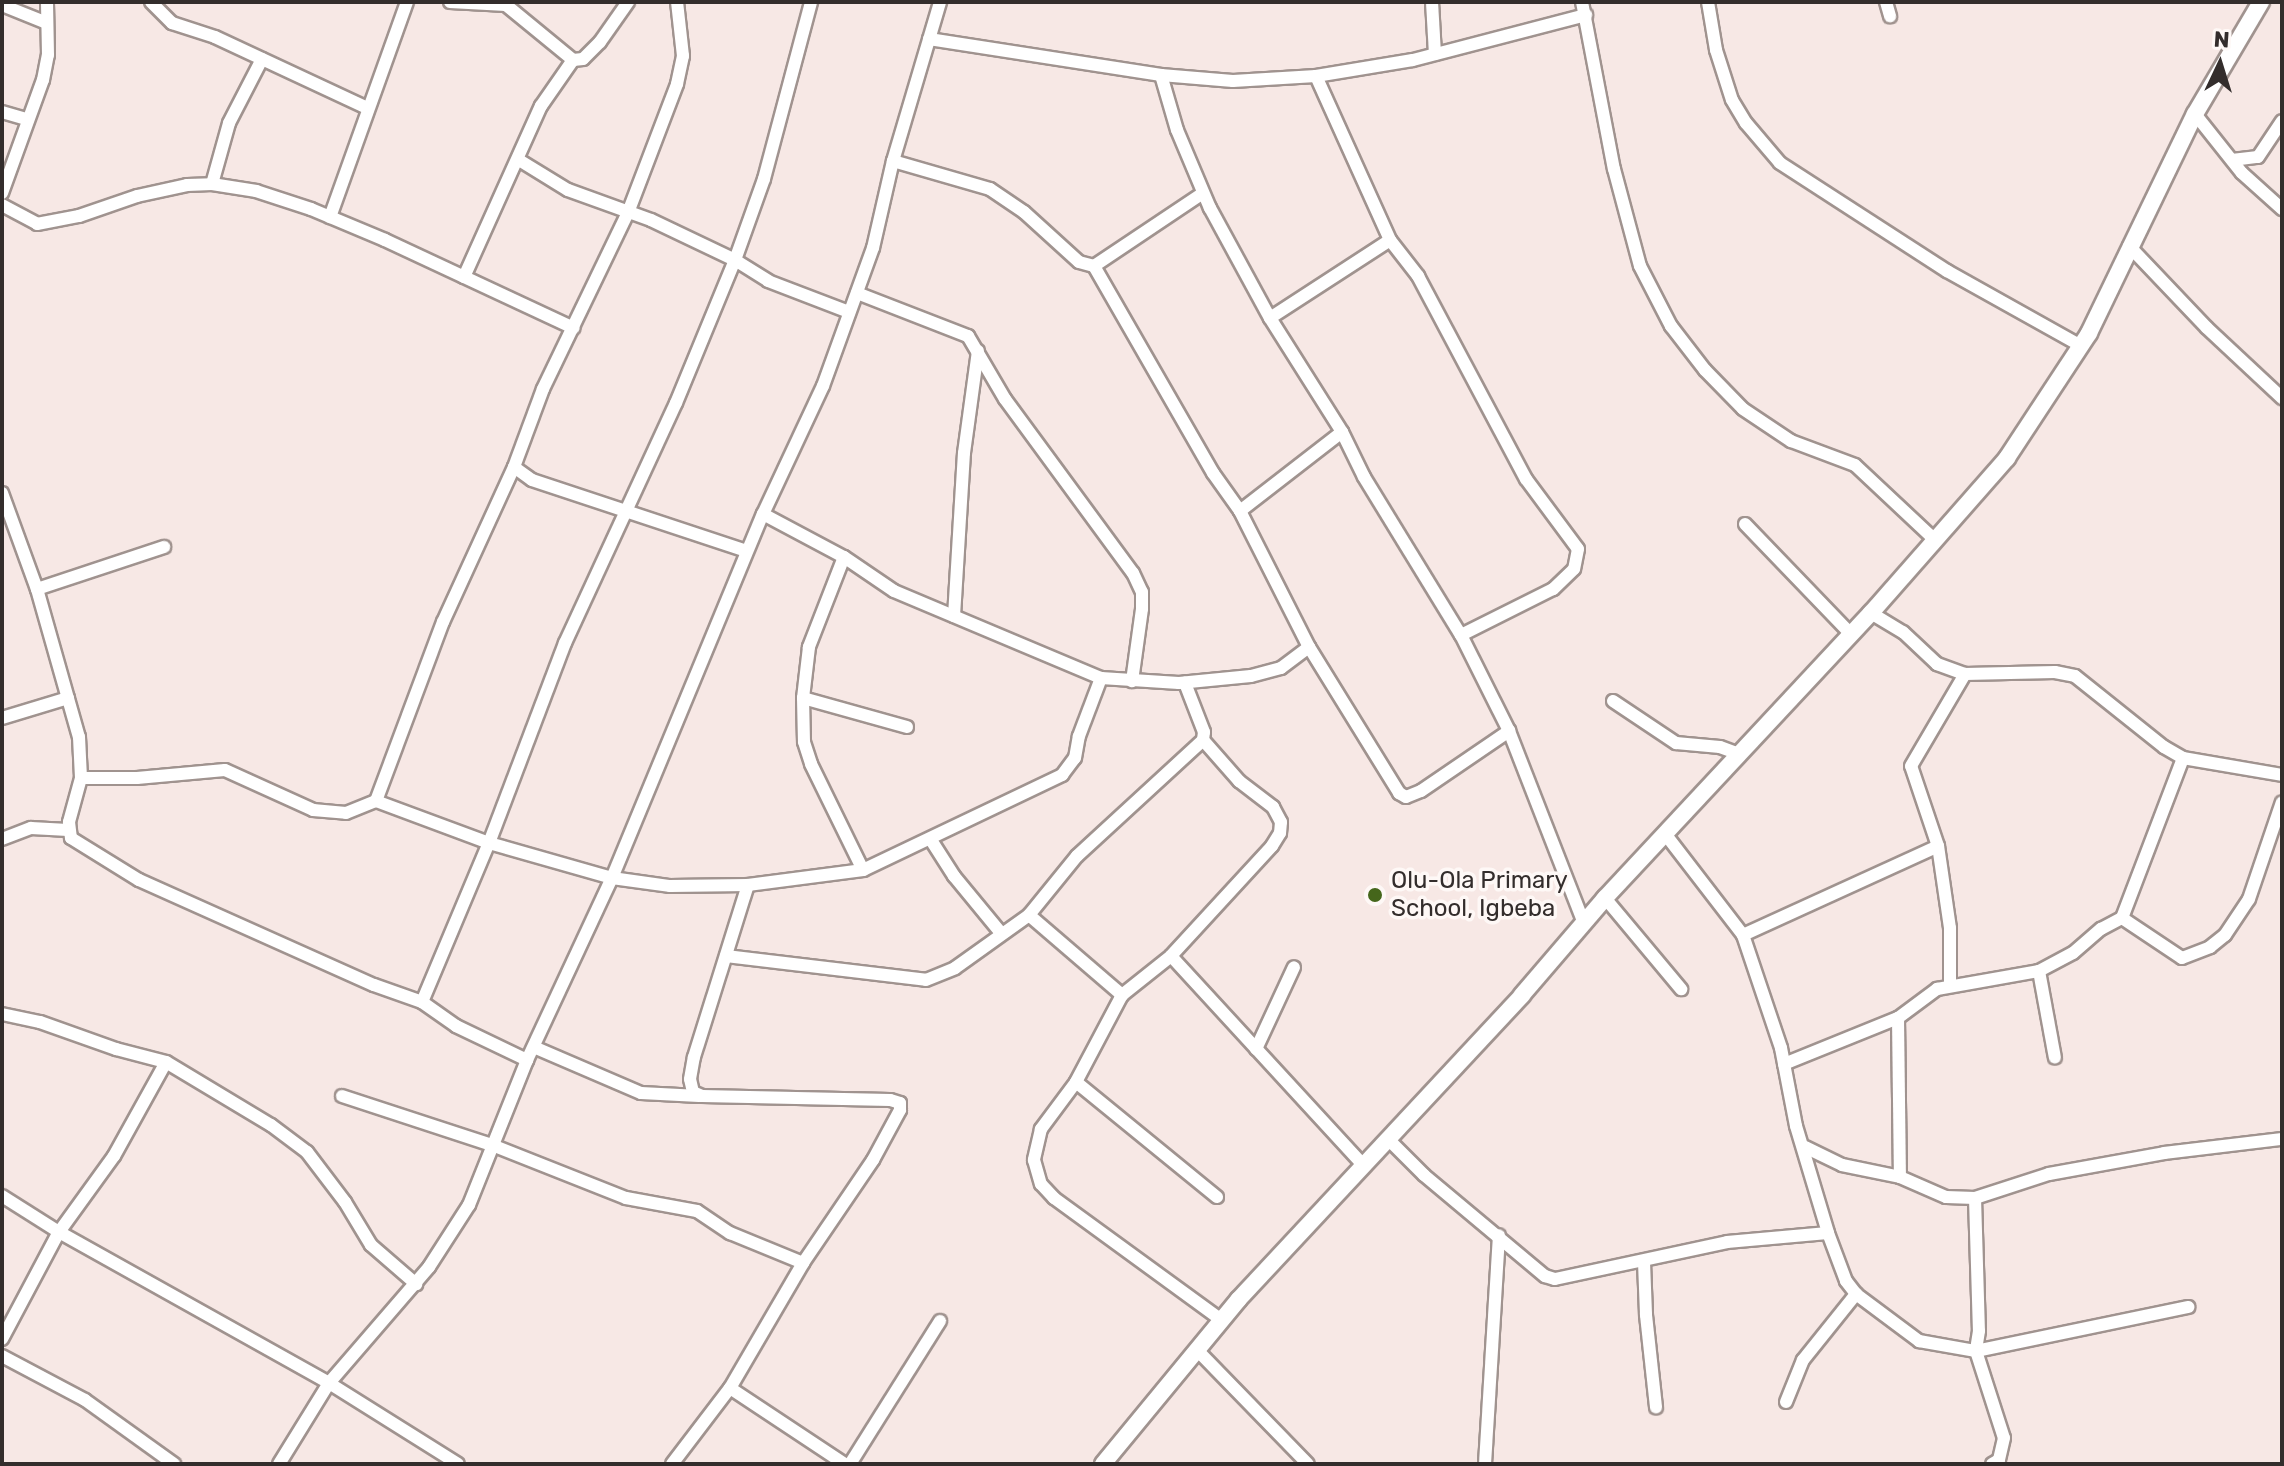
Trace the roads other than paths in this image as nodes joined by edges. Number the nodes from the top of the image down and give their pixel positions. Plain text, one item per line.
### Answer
1 (47, 2) edge
2 (151, 2) edge
3 (407, 2) edge
4 (450, 2) edge
5 (628, 2) edge
6 (677, 2) edge
7 (811, 2) edge
8 (940, 2) edge
9 (1432, 2) edge
10 (1582, 2) edge
11 (1708, 2) edge
12 (1886, 2) edge
13 (2261, 2) edge
14 (507, 4) edge
15 (2, 5) edge
16 (1586, 15) junction
17 (1890, 16) dead end
18 (47, 23) junction
19 (929, 39) junction
20 (1435, 54) junction
21 (262, 59) junction
22 (573, 60) junction
23 (1161, 75) junction
24 (1316, 76) junction
25 (367, 108) junction
26 (2, 112) edge
27 (2195, 114) junction
28 (27, 119) junction
29 (2282, 121) edge
30 (519, 160) junction
31 (2232, 160) junction
32 (893, 161) junction
33 (212, 184) junction
34 (2, 193) edge
35 (1203, 193) junction
36 (2, 205) edge
37 (2282, 209) edge
38 (629, 210) junction
39 (330, 217) junction
40 (1390, 240) junction
41 (2129, 246) junction
42 (735, 260) junction
43 (1094, 266) junction
44 (464, 277) junction
45 (857, 293) junction
46 (849, 312) junction
47 (1270, 318) junction
48 (574, 328) junction
49 (2081, 346) junction
50 (978, 351) junction
51 (2282, 398) edge
52 (1342, 432) junction
53 (514, 467) junction
54 (2, 493) edge
55 (627, 508) junction
56 (1240, 511) junction
57 (763, 514) junction
58 (1745, 524) dead end
59 (1936, 541) junction
60 (164, 547) dead end
61 (747, 551) junction
62 (844, 557) junction
63 (37, 589) junction
64 (1871, 613) junction
65 (954, 616) junction
66 (1851, 634) junction
67 (1461, 635) junction
68 (1309, 647) junction
69 (1965, 674) junction
70 (1101, 678) junction
71 (1132, 681) junction
72 (1185, 683) junction
73 (68, 698) junction
74 (803, 698) junction
75 (1613, 701) dead end
76 (2, 718) edge
77 (907, 727) dead end
78 (1509, 731) junction
79 (1203, 740) junction
80 (1739, 754) junction
81 (2183, 758) junction
82 (2282, 775) edge
83 (81, 778) junction
84 (376, 801) junction
85 (2282, 802) edge
86 (68, 830) junction
87 (1666, 835) junction
88 (2, 839) edge
89 (931, 840) junction
90 (489, 843) junction
91 (1938, 846) junction
92 (863, 870) junction
93 (612, 878) junction
94 (748, 885) junction
95 (1605, 898) junction
96 (1029, 915) junction
97 (2122, 918) junction
98 (1584, 923) junction
99 (1001, 933) junction
100 (1743, 935) junction
101 (726, 956) junction
102 (1171, 956) junction
103 (1294, 967) dead end
104 (2039, 971) junction
105 (1950, 985) junction
106 (1681, 989) dead end
107 (1122, 995) junction
108 (422, 1002) junction
109 (2, 1014) edge
110 (1898, 1018) junction
111 (536, 1048) junction
112 (1256, 1049) junction
113 (2055, 1058) dead end
114 (527, 1060) junction
115 (166, 1062) junction
116 (1784, 1064) junction
117 (1076, 1082) junction
118 (342, 1096) dead end
119 (702, 1096) junction
120 (1388, 1139) junction
121 (2282, 1139) edge
122 (492, 1145) junction
123 (1805, 1147) junction
124 (1362, 1164) junction
125 (1900, 1177) junction
126 (2, 1196) edge
127 (1217, 1197) dead end
128 (1975, 1198) junction
129 (59, 1232) junction
130 (1828, 1233) junction
131 (1499, 1235) junction
132 (1644, 1262) junction
133 (803, 1263) junction
134 (416, 1284) junction
135 (1856, 1294) junction
136 (2189, 1307) dead end
137 (1221, 1320) junction
138 (940, 1321) dead end
139 (2, 1339) edge
140 (1976, 1351) junction
141 (1199, 1352) junction
142 (2, 1356) edge
143 (329, 1383) junction
144 (730, 1388) junction
145 (1786, 1402) dead end
146 (1656, 1407) dead end
147 (174, 1464) edge
148 (279, 1464) edge
149 (458, 1464) edge
150 (672, 1464) edge
151 (847, 1464) edge
152 (1103, 1464) edge
153 (1308, 1464) edge
154 (1485, 1464) edge
155 (1992, 1464) edge

1 - 18 street
2 - 21 street
3 - 25 street
4 - 14 street
5 - 22 street
6 - 38 street
7 - 42 street
8 - 19 street
9 - 20 street
10 - 16 street
11 - 49 street
12 - 17 street
13 - 27 street
14 - 22 street
15 - 18 street
16 - 20 street
16 - 59 street
18 - 28 street
19 - 23 street
19 - 32 street
20 - 24 street
21 - 25 street
21 - 33 street
22 - 30 street
23 - 24 street
23 - 35 street
24 - 40 street
25 - 39 street
26 - 28 street
27 - 31 street
27 - 41 street
28 - 34 street
29 - 31 street
30 - 38 street
30 - 44 street
31 - 37 street
32 - 43 street
32 - 45 street
33 - 36 street
33 - 39 street
35 - 43 street
35 - 47 street
38 - 42 street
38 - 48 street
39 - 44 street
40 - 47 street
40 - 67 street
41 - 49 street
41 - 51 street
42 - 46 street
42 - 55 street
43 - 56 street
44 - 48 street
45 - 46 street
45 - 50 street
46 - 57 street
47 - 52 street
48 - 53 street
49 - 59 street
50 - 65 street
50 - 71 street
52 - 56 street
52 - 67 street
53 - 55 street
53 - 84 street
54 - 63 street
55 - 61 street
55 - 90 street
56 - 68 street
57 - 61 street
57 - 62 street
58 - 66 street
59 - 64 street
60 - 63 street
61 - 93 street
62 - 65 street
62 - 74 street
63 - 73 street
64 - 66 street
64 - 69 street
65 - 70 street
66 - 80 street
67 - 78 street
68 - 72 street
68 - 78 street
69 - 81 street
69 - 91 street
70 - 71 street
70 - 89 street
71 - 72 street
72 - 79 street
73 - 76 street
73 - 83 street
74 - 77 street
74 - 92 street
75 - 80 street
78 - 98 street
79 - 96 street
79 - 102 street
80 - 87 street
81 - 82 street
81 - 97 street
83 - 84 street
83 - 86 street
84 - 90 street
85 - 97 street
86 - 88 street
86 - 108 street
87 - 95 street
87 - 100 street
89 - 92 street
89 - 99 street
90 - 93 street
90 - 108 street
91 - 100 street
91 - 105 street
92 - 94 street
93 - 94 street
93 - 111 street
94 - 101 street
95 - 98 street
95 - 106 street
96 - 99 street
96 - 107 street
97 - 104 street
98 - 120 street
99 - 101 street
100 - 116 street
101 - 119 street
102 - 107 street
102 - 112 street
103 - 112 street
104 - 105 street
104 - 113 street
105 - 110 street
107 - 117 street
108 - 114 street
109 - 115 street
110 - 116 street
110 - 125 street
111 - 114 street
111 - 119 street
112 - 124 street
114 - 122 street
115 - 129 street
115 - 134 street
116 - 123 street
117 - 127 street
117 - 137 street
118 - 122 street
119 - 133 street
120 - 124 street
120 - 131 street
121 - 128 street
122 - 133 street
122 - 134 street
123 - 125 street
123 - 130 street
124 - 137 street
125 - 128 street
126 - 129 street
128 - 140 street
129 - 139 street
129 - 143 street
130 - 132 street
130 - 135 street
131 - 132 street
131 - 154 street
132 - 146 street
133 - 144 street
134 - 143 street
135 - 140 street
135 - 145 street
136 - 140 street
137 - 141 street
138 - 151 street
140 - 155 street
141 - 152 street
141 - 153 street
142 - 147 street
143 - 148 street
143 - 149 street
144 - 150 street
144 - 151 street

